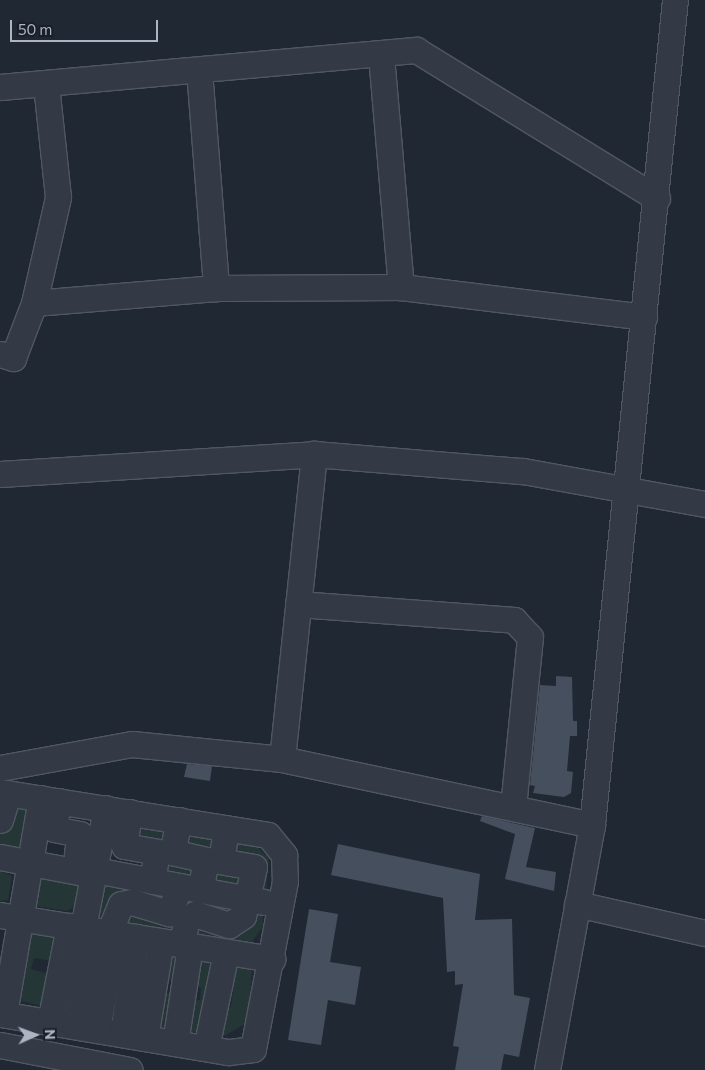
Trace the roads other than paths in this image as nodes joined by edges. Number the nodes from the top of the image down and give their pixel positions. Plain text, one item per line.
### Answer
1 (675, 0) edge
2 (381, 55) junction
3 (199, 70) junction
4 (46, 84) junction
5 (0, 88) edge
6 (657, 198) junction
7 (401, 287) junction
8 (216, 288) junction
9 (34, 303) junction
10 (644, 317) junction
11 (0, 354) edge
12 (314, 454) junction
13 (0, 474) edge
14 (629, 489) junction
15 (705, 504) edge
16 (298, 604) junction
17 (282, 759) junction
18 (0, 768) edge
19 (4, 792) edge
20 (50, 800) junction
21 (513, 806) junction
22 (118, 810) junction
23 (0, 820) edge
24 (179, 820) junction
25 (592, 826) junction
26 (226, 828) junction
27 (32, 854) junction
28 (0, 857) edge
29 (91, 864) junction
30 (152, 881) junction
31 (190, 888) junction
32 (248, 899) junction
33 (577, 904) junction
34 (281, 906) junction
35 (10, 916) edge
36 (101, 931) junction
37 (705, 934) edge
38 (177, 944) junction
39 (226, 952) junction
40 (272, 959) junction
41 (2, 1014) edge
42 (50, 1022) junction
43 (86, 1028) junction
44 (134, 1036) junction
45 (175, 1043) junction
46 (0, 1045) edge
47 (206, 1048) junction
48 (117, 1069) edge
49 (547, 1070) edge

1 - 6 street
2 - 3 street
2 - 6 street
2 - 7 street
3 - 4 street
3 - 8 street
4 - 5 street
4 - 9 street
6 - 10 street
7 - 8 street
7 - 10 street
8 - 9 street
9 - 11 street
10 - 14 street
12 - 13 street
12 - 14 street
12 - 16 street
14 - 15 street
14 - 25 street
16 - 17 street
16 - 21 street
17 - 18 street
17 - 21 street
19 - 20 street
19 - 23 street
20 - 22 street
20 - 27 street
20 - 29 street
21 - 25 street
22 - 24 street
22 - 29 street
22 - 30 street
24 - 26 street
24 - 31 street
25 - 33 street
26 - 32 street
26 - 34 street
27 - 28 street
27 - 29 street
27 - 35 street
29 - 30 street
29 - 36 street
30 - 31 street
31 - 32 street
31 - 36 street
32 - 34 street
32 - 38 street
33 - 37 street
33 - 49 street
34 - 40 street
35 - 36 street
35 - 41 street
36 - 38 street
36 - 42 street
36 - 43 street
36 - 44 street
38 - 39 street
38 - 44 street
38 - 45 street
39 - 40 street
39 - 47 street
40 - 47 street
41 - 42 street
42 - 43 street
43 - 44 street
44 - 45 street
45 - 47 street
46 - 48 street

